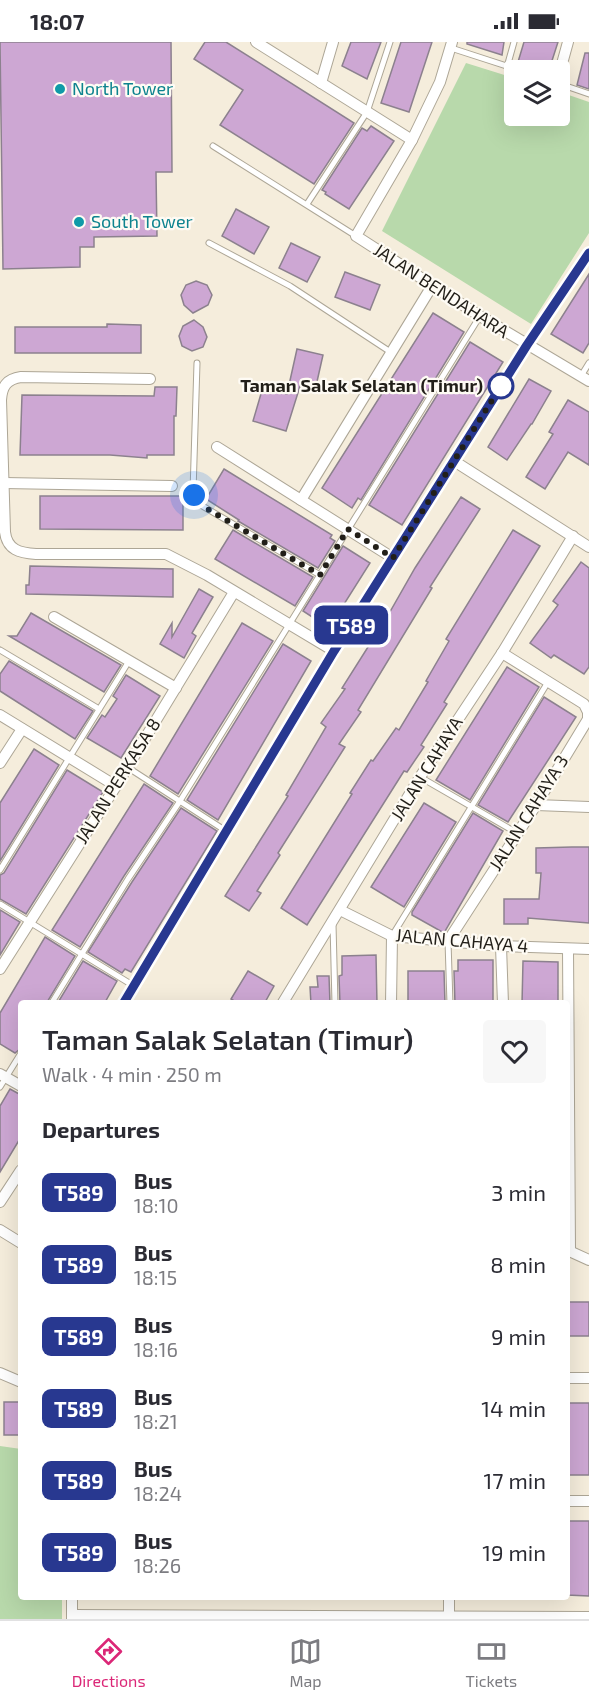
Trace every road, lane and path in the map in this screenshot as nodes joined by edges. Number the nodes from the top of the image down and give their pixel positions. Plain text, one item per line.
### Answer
1 (256, 42) edge
2 (333, 42) edge
3 (390, 42) edge
4 (514, 42) edge
5 (568, 42) edge
6 (451, 45) edge
7 (269, 46) edge
8 (509, 60) edge
9 (563, 60) edge
10 (504, 66) edge
11 (321, 83) junction
12 (570, 87) edge
13 (589, 94) edge
14 (367, 112) junction
15 (412, 141) junction
16 (213, 146) dead end
17 (307, 204) junction
18 (356, 236) junction
19 (209, 243) dead end
20 (589, 253) edge
21 (432, 286) junction
22 (480, 316) junction
23 (527, 345) junction
24 (392, 353) junction
25 (197, 363) dead end
26 (589, 363) edge
27 (150, 379) dead end
28 (585, 379) edge
29 (217, 447) dead end
30 (454, 461) junction
31 (4, 483) junction
32 (172, 486) dead end
33 (301, 500) junction
34 (348, 529) junction
35 (573, 536) junction
36 (589, 547) edge
37 (393, 558) junction
38 (320, 575) junction
39 (234, 592) junction
40 (54, 617) dead end
41 (289, 624) junction
42 (334, 651) junction
43 (1, 652) edge
44 (502, 653) junction
45 (129, 661) junction
46 (548, 682) junction
47 (176, 688) junction
48 (99, 709) junction
49 (0, 715) edge
50 (22, 729) junction
51 (70, 758) junction
52 (0, 763) edge
53 (127, 767) junction
54 (420, 777) junction
55 (116, 786) junction
56 (180, 801) junction
57 (536, 805) junction
58 (470, 807) junction
59 (589, 807) edge
60 (226, 831) junction
61 (517, 833) junction
62 (0, 870) edge
63 (0, 904) edge
64 (340, 910) junction
65 (333, 920) junction
66 (30, 922) junction
67 (392, 936) junction
68 (448, 941) junction
69 (501, 946) junction
70 (568, 949) junction
71 (589, 949) edge
72 (81, 955) junction
73 (0, 969) edge
74 (134, 986) junction
75 (53, 1000) edge
76 (125, 1000) edge
77 (284, 1000) edge
78 (335, 1000) edge
79 (391, 1000) edge
80 (450, 1000) edge
81 (503, 1000) edge
82 (568, 1000) edge
83 (18, 1057) edge
84 (3, 1075) edge
85 (18, 1084) edge
86 (0, 1087) edge
87 (18, 1175) edge
88 (0, 1202) edge
89 (0, 1230) edge
90 (18, 1241) edge
91 (570, 1250) edge
92 (589, 1260) edge
93 (0, 1373) edge
94 (570, 1378) edge
95 (589, 1378) edge
96 (18, 1381) edge
97 (570, 1500) edge
98 (589, 1501) edge
99 (72, 1600) edge
100 (449, 1600) edge
101 (449, 1615) junction
102 (72, 1617) edge
103 (589, 1617) edge

1 - 7 street
2 - 11 street
3 - 14 lane
4 - 8 lane
5 - 9 street
6 - 10 lane
6 - 15 street
7 - 11 street
11 - 14 street
12 - 13 lane
14 - 15 street
14 - 17 lane
15 - 18 street
16 - 17 lane
17 - 18 lane
18 - 21 street, JALAN BENDAHARA
19 - 24 lane
20 - 23 street
21 - 22 street, JALAN BENDAHARA
21 - 24 street
22 - 23 street, JALAN BENDAHARA
22 - 34 lane
23 - 28 street, JALAN BENDAHARA
23 - 30 street
24 - 33 street
25 - 38 lane
26 - 28 lane
27 - 31 street
29 - 33 street
30 - 35 street
30 - 37 street
31 - 32 street
31 - 39 street
33 - 34 street
34 - 37 street
34 - 38 lane
35 - 36 street
35 - 44 street, JALAN CAHAYA
37 - 42 street
38 - 41 lane
39 - 41 street
39 - 47 street, JALAN PERKASA 8
40 - 45 street
41 - 42 street
41 - 56 lane
42 - 60 street
43 - 48 lane
44 - 46 street, JALAN CAHAYA 3
44 - 54 street, JALAN CAHAYA
45 - 47 street
45 - 48 lane
46 - 57 street, JALAN CAHAYA 3
46 - 58 lane
47 - 53 street, JALAN PERKASA 8
48 - 51 lane
49 - 50 street
50 - 51 street
50 - 52 street
51 - 55 street
51 - 62 lane
53 - 55 street, JALAN PERKASA 8
53 - 56 lane
54 - 58 lane
54 - 64 street, JALAN CAHAYA
55 - 66 street, JALAN PERKASA 8
56 - 60 lane
56 - 72 lane
57 - 59 street
57 - 61 street, JALAN CAHAYA 3
58 - 61 lane
58 - 67 lane
60 - 74 street
61 - 68 street, JALAN CAHAYA 3
63 - 66 lane
64 - 65 street, JALAN CAHAYA
64 - 67 street, JALAN CAHAYA 4
65 - 77 street, JALAN CAHAYA
65 - 78 lane
66 - 72 lane
66 - 73 street, JALAN PERKASA 8
67 - 68 street, JALAN CAHAYA 4
67 - 79 street
68 - 69 street, JALAN CAHAYA 4
68 - 80 lane
69 - 70 street, JALAN CAHAYA 4
69 - 81 street
70 - 71 street, JALAN CAHAYA 4
70 - 82 street
72 - 74 lane
72 - 75 lane
74 - 76 street
83 - 84 lane
84 - 85 street
84 - 86 lane
87 - 88 street
89 - 90 street
91 - 92 street
93 - 96 street
94 - 95 street
97 - 98 street
99 - 102 street
100 - 101 street
101 - 102 street
101 - 103 street

